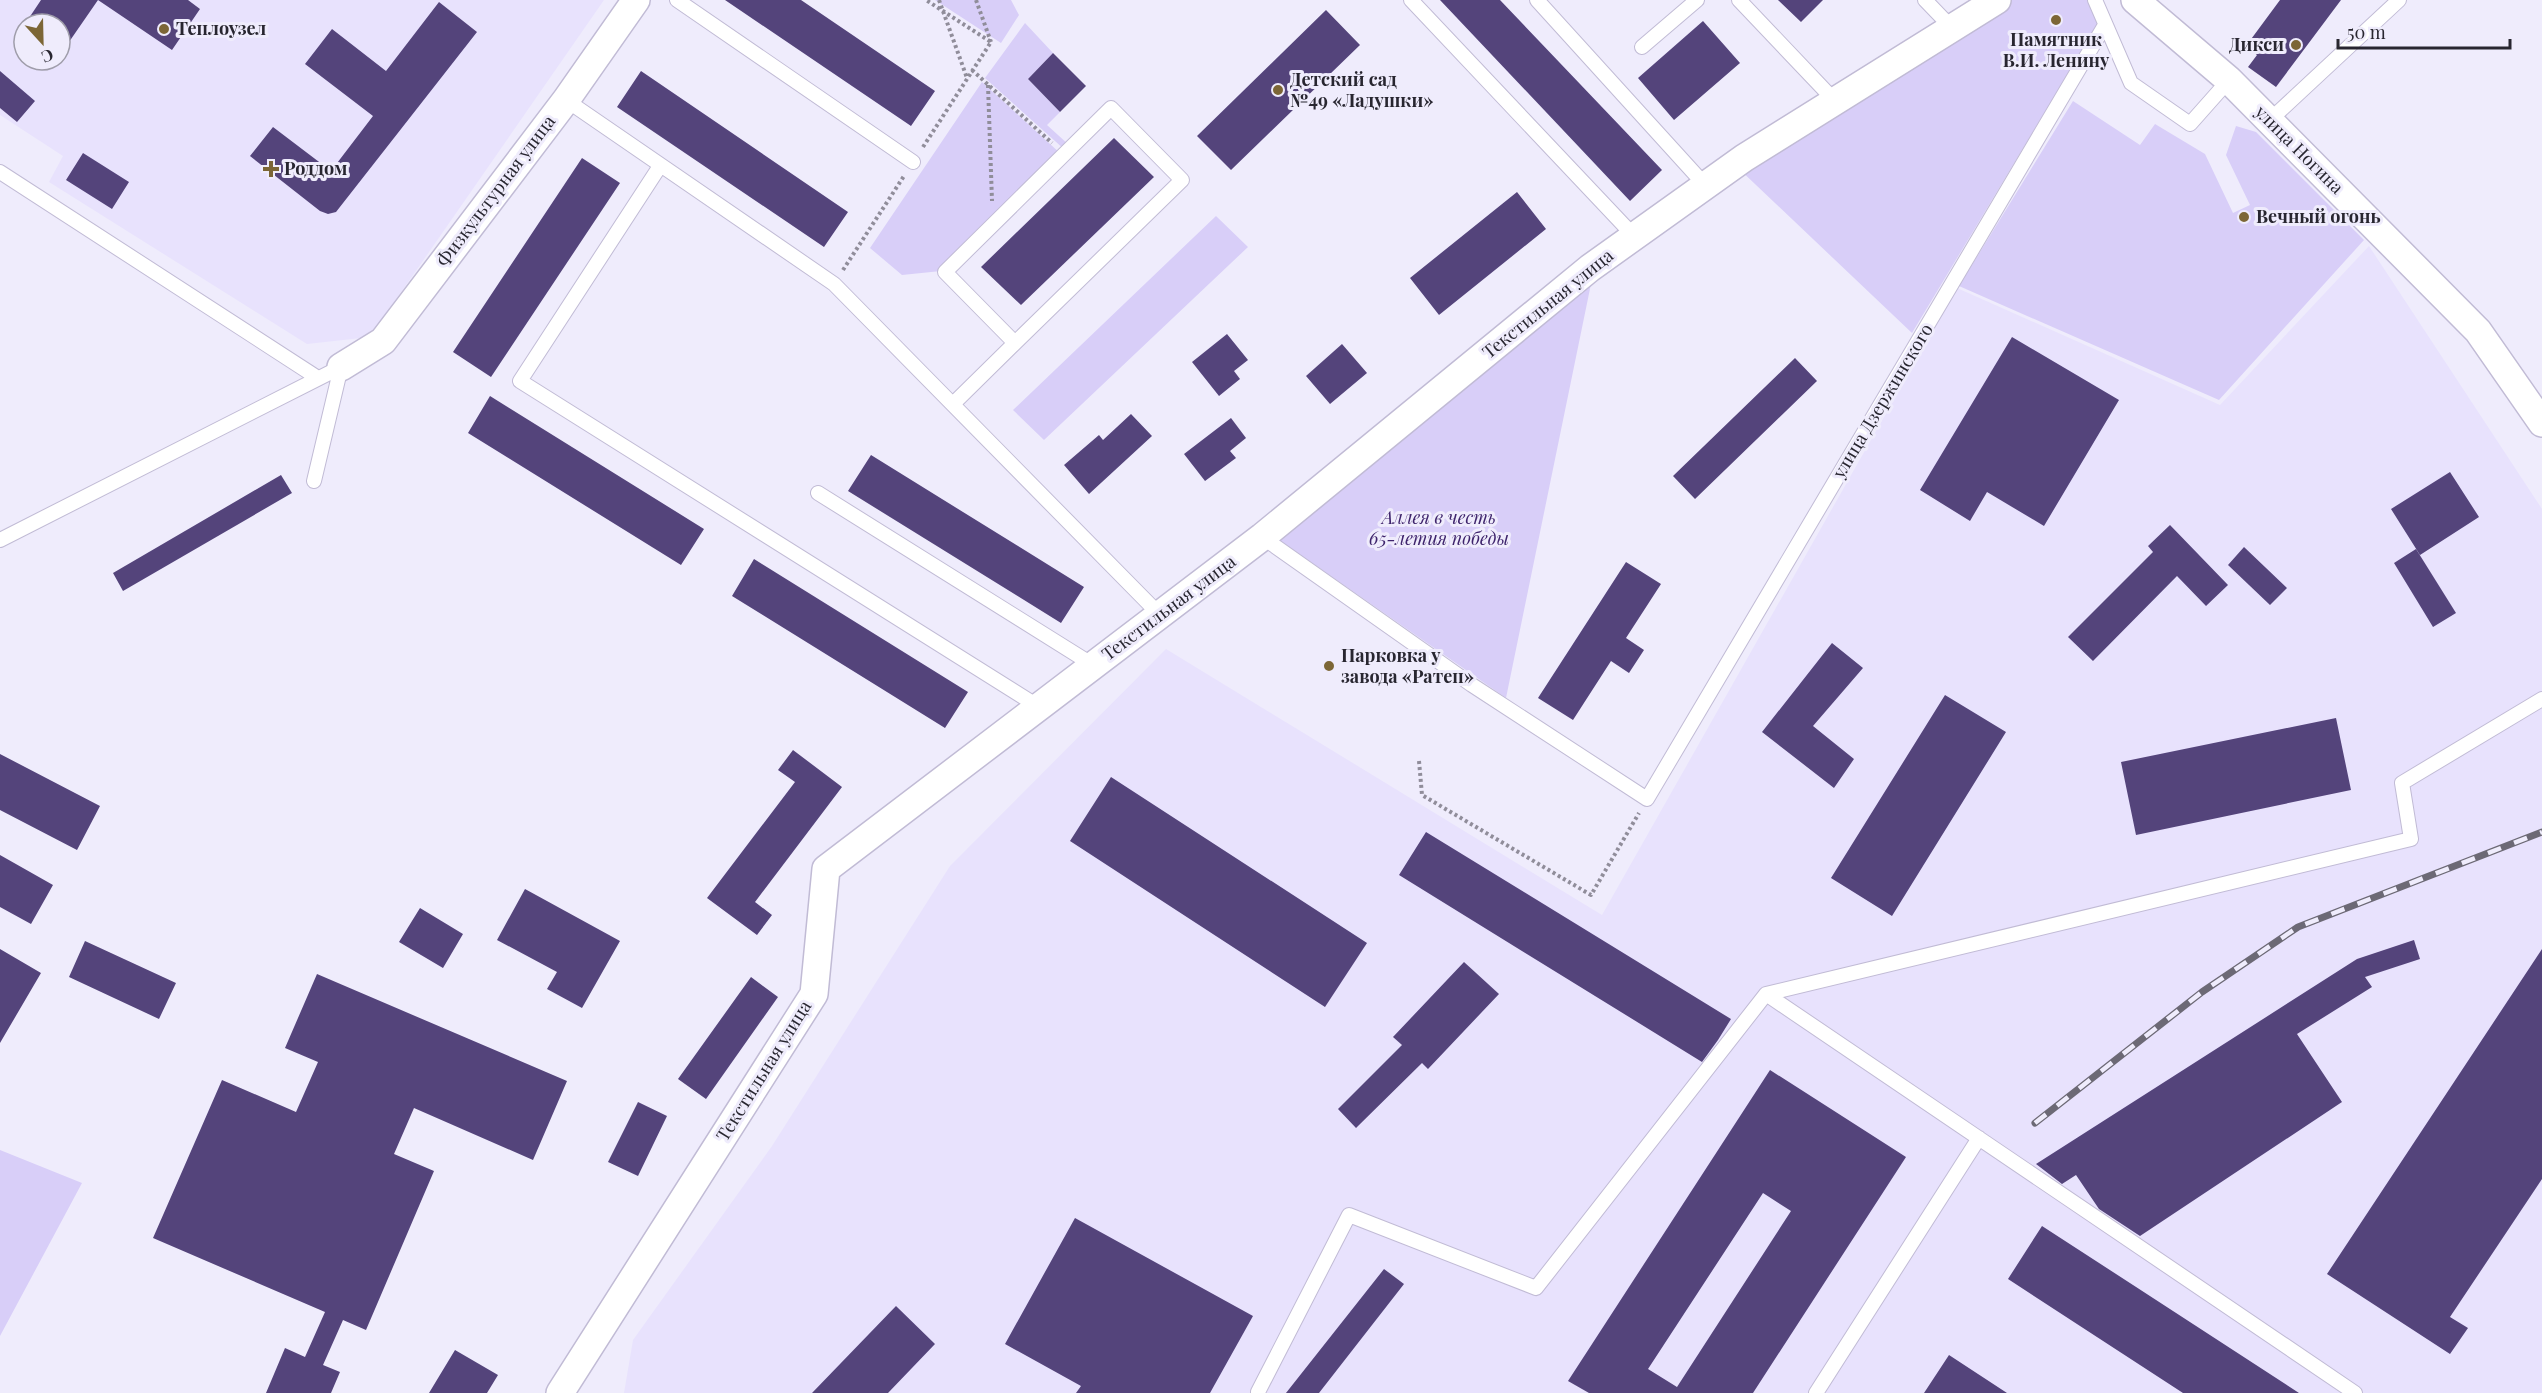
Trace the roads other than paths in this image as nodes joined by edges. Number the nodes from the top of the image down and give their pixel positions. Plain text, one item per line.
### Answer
1 (636, 0) edge
2 (677, 0) edge
3 (1411, 0) edge
4 (1537, 0) edge
5 (1697, 0) edge
6 (1739, 0) edge
7 (1925, 0) edge
8 (1997, 0) edge
9 (2095, 0) edge
10 (2134, 0) edge
11 (2399, 0) edge
12 (2105, 25) junction
13 (1952, 28) junction
14 (1642, 47) dead end
15 (2229, 80) junction
16 (566, 100) junction
17 (1835, 101) junction
18 (2270, 120) junction
19 (913, 162) road end
20 (660, 166) junction
21 (0, 172) edge
22 (1705, 186) junction
23 (1634, 236) junction
24 (1015, 343) junction
25 (329, 373) junction
26 (953, 404) junction
27 (2542, 423) edge
28 (314, 480) dead end
29 (818, 493) dead end
30 (1262, 537) junction
31 (0, 540) edge
32 (1160, 615) junction
33 (1094, 665) junction
34 (2542, 699) edge
35 (1039, 707) junction
36 (1766, 994) junction
37 (1978, 1138) junction
38 (1258, 1392) edge
39 (560, 1393) edge
40 (1816, 1393) edge
41 (2355, 1393) edge

1 - 16 street, Физкультурная улица
2 - 19 lane
3 - 23 lane
4 - 22 lane
5 - 14 lane
6 - 17 lane
7 - 13 lane
8 - 13 street, Текстильная улица
9 - 12 lane
10 - 15 street, улица Ногина
11 - 18 lane
12 - 15 lane
12 - 30 lane, улица Дзержинского
13 - 17 street, Текстильная улица
15 - 18 street, улица Ногина
16 - 20 lane
16 - 25 street, Физкультурная улица
17 - 22 street, Текстильная улица
18 - 27 street, улица Ногина
20 - 26 lane
20 - 35 lane
21 - 25 lane
22 - 23 street, Текстильная улица
23 - 30 street, Текстильная улица
24 - 24 lane
24 - 26 lane
25 - 28 lane
25 - 31 lane
26 - 32 lane
29 - 33 lane
30 - 32 street, Текстильная улица
32 - 33 street, Текстильная улица
33 - 35 street, Текстильная улица
34 - 36 lane
35 - 39 street, Текстильная улица
36 - 37 lane
36 - 38 lane
37 - 40 lane
37 - 41 lane

